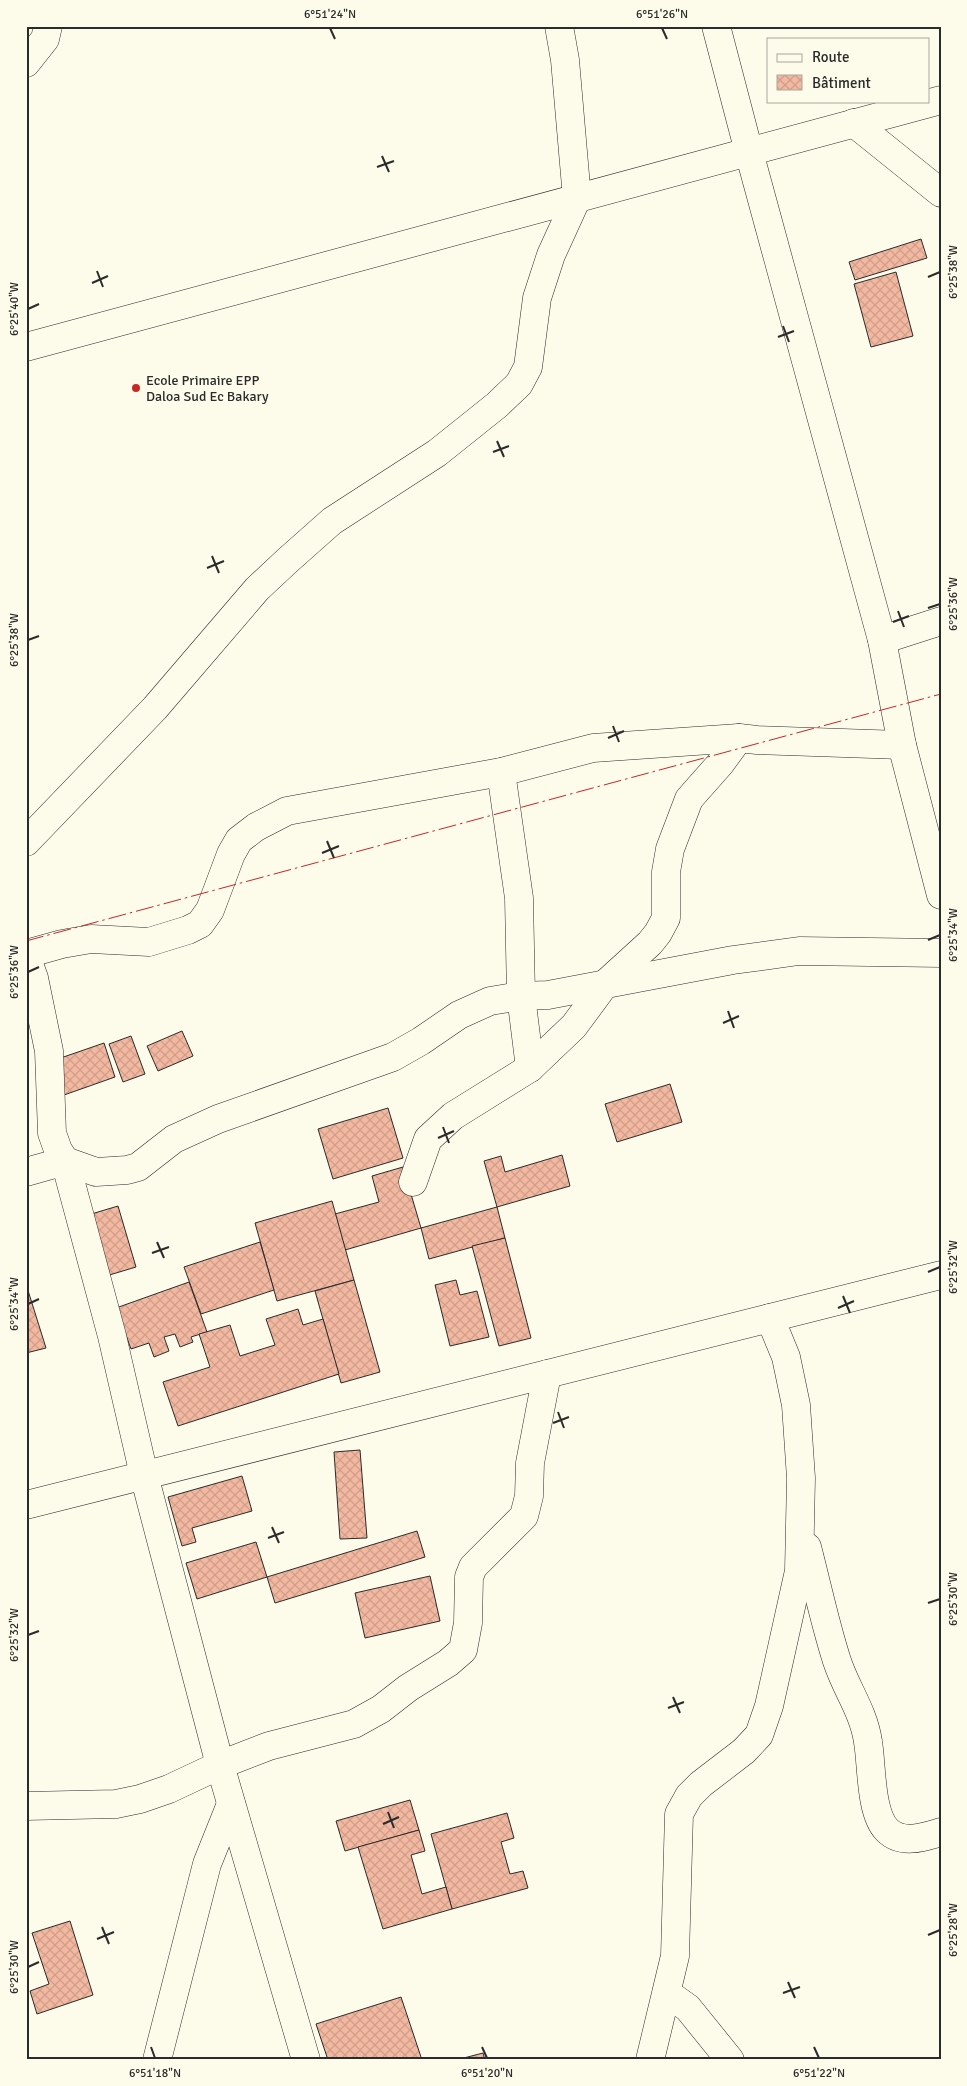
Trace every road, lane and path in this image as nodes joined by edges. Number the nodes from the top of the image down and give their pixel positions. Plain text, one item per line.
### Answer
1 (48, 26) edge
2 (559, 26) edge
3 (716, 26) edge
4 (26, 62) edge
5 (941, 100) edge
6 (854, 123) junction
7 (749, 152) junction
8 (941, 193) edge
9 (577, 198) junction
10 (26, 347) edge
11 (941, 621) edge
12 (882, 640) junction
13 (739, 738) junction
14 (902, 745) junction
15 (501, 772) junction
16 (26, 842) edge
17 (940, 891) edge
18 (941, 953) edge
19 (26, 955) edge
20 (605, 984) junction
21 (520, 996) junction
22 (530, 1068) junction
23 (65, 1161) junction
24 (26, 1172) edge
25 (413, 1182) dead end
26 (941, 1275) edge
27 (770, 1318) junction
28 (547, 1374) junction
29 (144, 1475) junction
30 (26, 1505) edge
31 (800, 1520) junction
32 (220, 1765) junction
33 (232, 1804) junction
34 (26, 1806) edge
35 (941, 1832) edge
36 (667, 1994) junction
37 (157, 2060) edge
38 (306, 2060) edge
39 (650, 2060) edge
40 (730, 2060) edge

1 - 4 street
2 - 9 street
3 - 7 street
5 - 6 street
6 - 7 street
6 - 8 street
7 - 9 street
7 - 12 street
9 - 10 street
9 - 16 street
11 - 12 street
12 - 14 street
13 - 14 street
13 - 15 street
13 - 20 street
14 - 17 street
15 - 19 street
15 - 21 street
18 - 20 street
19 - 23 street
20 - 21 street
20 - 22 street
21 - 22 street
21 - 23 street
22 - 25 street
23 - 24 street
23 - 29 street
26 - 27 street
27 - 28 street
27 - 31 street
28 - 29 street
28 - 32 street
29 - 30 street
29 - 32 street
31 - 35 street
31 - 36 street
32 - 33 street
32 - 34 street
33 - 37 street
33 - 38 street
36 - 39 street
36 - 40 street

